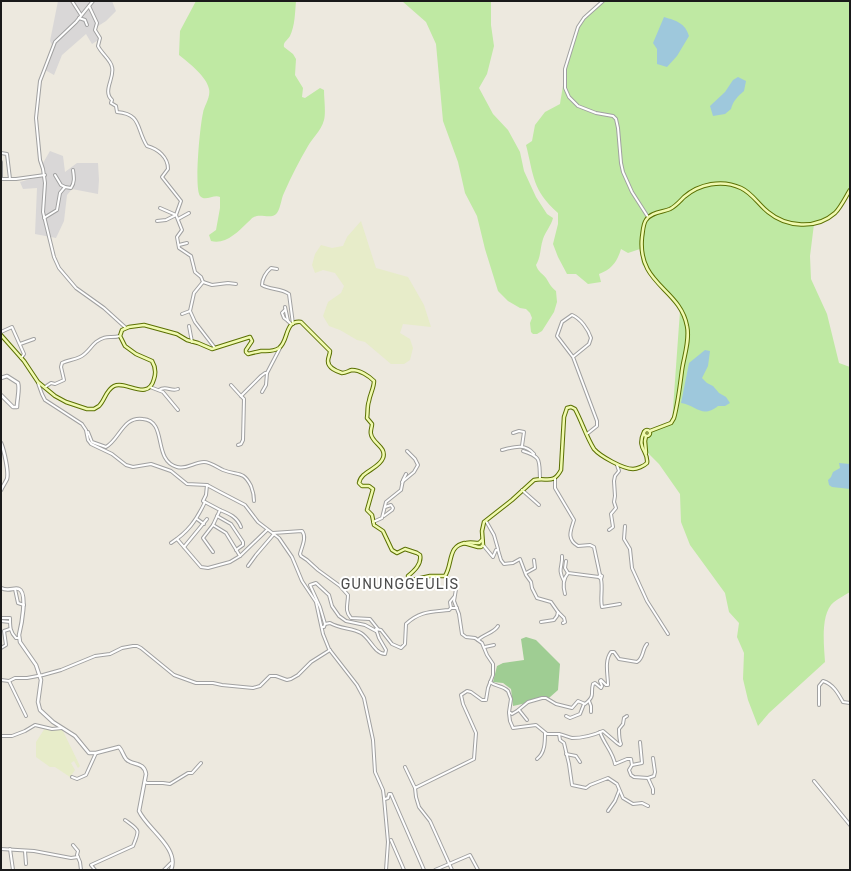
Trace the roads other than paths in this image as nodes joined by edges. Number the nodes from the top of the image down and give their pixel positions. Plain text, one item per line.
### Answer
1 (72, 1) edge
2 (93, 1) edge
3 (603, 1) edge
4 (89, 6) junction
5 (81, 15) junction
6 (79, 18) junction
7 (87, 25) dead end
8 (1, 153) edge
9 (1, 163) edge
10 (73, 170) dead end
11 (45, 175) junction
12 (55, 175) dead end
13 (1, 179) edge
14 (10, 179) junction
15 (65, 187) junction
16 (850, 190) edge
17 (160, 208) dead end
18 (190, 213) dead end
19 (176, 215) junction
20 (648, 217) junction
21 (44, 218) junction
22 (178, 219) junction
23 (158, 221) dead end
24 (187, 243) dead end
25 (178, 245) junction
26 (277, 269) dead end
27 (203, 282) junction
28 (236, 284) dead end
29 (190, 311) junction
30 (182, 314) dead end
31 (283, 315) junction
32 (287, 316) junction
33 (288, 321) junction
34 (292, 324) junction
35 (189, 326) dead end
36 (126, 328) junction
37 (1, 332) edge
38 (1, 335) edge
39 (120, 336) junction
40 (34, 339) dead end
41 (192, 342) junction
42 (20, 344) junction
43 (280, 347) junction
44 (215, 348) junction
45 (21, 358) junction
46 (573, 358) junction
47 (267, 374) junction
48 (1, 378) edge
49 (38, 382) junction
50 (231, 385) dead end
51 (45, 387) junction
52 (150, 387) junction
53 (178, 389) dead end
54 (159, 390) junction
55 (262, 392) dead end
56 (1, 395) edge
57 (241, 396) junction
58 (178, 410) dead end
59 (86, 430) junction
60 (513, 433) dead end
61 (587, 434) junction
62 (1, 443) edge
63 (238, 445) dead end
64 (522, 446) junction
65 (502, 450) dead end
66 (407, 451) dead end
67 (523, 451) dead end
68 (535, 455) junction
69 (617, 464) junction
70 (406, 474) dead end
71 (555, 478) junction
72 (540, 479) junction
73 (402, 482) junction
74 (207, 485) junction
75 (1, 490) edge
76 (522, 490) junction
77 (254, 501) dead end
78 (205, 502) junction
79 (538, 505) dead end
80 (384, 507) junction
81 (220, 510) junction
82 (217, 516) junction
83 (383, 516) junction
84 (196, 519) junction
85 (207, 519) dead end
86 (485, 520) junction
87 (373, 522) junction
88 (204, 524) junction
89 (213, 525) junction
90 (624, 526) dead end
91 (241, 527) dead end
92 (267, 530) junction
93 (609, 530) dead end
94 (273, 534) junction
95 (177, 539) junction
96 (482, 540) junction
97 (170, 543) dead end
98 (463, 543) junction
99 (483, 545) junction
100 (184, 546) junction
101 (236, 550) junction
102 (498, 550) junction
103 (213, 552) dead end
104 (240, 556) junction
105 (562, 556) dead end
106 (534, 560) dead end
107 (566, 561) dead end
108 (248, 566) dead end
109 (526, 573) junction
110 (568, 573) junction
111 (445, 576) junction
112 (600, 577) junction
113 (564, 581) junction
114 (1, 588) edge
115 (15, 589) junction
116 (565, 594) dead end
117 (454, 597) junction
118 (620, 604) dead end
119 (24, 605) junction
120 (451, 608) junction
121 (457, 608) junction
122 (558, 612) junction
123 (1, 618) edge
124 (1, 621) edge
125 (10, 622) junction
126 (541, 622) dead end
127 (563, 623) dead end
128 (325, 624) junction
129 (498, 626) dead end
130 (322, 628) junction
131 (10, 629) junction
132 (378, 629) junction
133 (376, 631) junction
134 (668, 634) dead end
135 (19, 638) junction
136 (478, 640) junction
137 (647, 644) dead end
138 (494, 645) dead end
139 (484, 647) junction
140 (1, 648) edge
141 (330, 650) junction
142 (40, 676) junction
143 (1, 680) edge
144 (9, 681) junction
145 (490, 682) junction
146 (589, 700) junction
147 (850, 703) edge
148 (584, 704) junction
149 (818, 705) dead end
150 (519, 710) junction
151 (509, 712) junction
152 (591, 712) dead end
153 (26, 716) dead end
154 (566, 716) dead end
155 (627, 716) dead end
156 (527, 720) dead end
157 (63, 728) junction
158 (600, 732) junction
159 (545, 734) junction
160 (559, 734) junction
161 (1, 736) edge
162 (640, 742) dead end
163 (96, 753) junction
164 (566, 754) junction
165 (653, 758) dead end
166 (537, 759) dead end
167 (580, 762) dead end
168 (201, 763) dead end
169 (632, 765) junction
170 (405, 767) dead end
171 (72, 777) dead end
172 (648, 778) junction
173 (814, 781) dead end
174 (145, 782) junction
175 (415, 788) junction
176 (620, 790) junction
177 (653, 793) dead end
178 (384, 798) junction
179 (648, 806) dead end
180 (608, 811) dead end
181 (125, 820) dead end
182 (850, 825) edge
183 (391, 840) dead end
184 (73, 845) dead end
185 (1, 849) edge
186 (10, 849) junction
187 (25, 851) junction
188 (78, 857) junction
189 (173, 861) junction
190 (26, 864) dead end
191 (449, 864) junction
192 (13, 870) edge
193 (81, 870) edge
194 (95, 870) edge
195 (164, 870) edge
196 (171, 870) edge
197 (386, 870) edge
198 (404, 870) edge
199 (424, 870) edge
200 (435, 870) edge
201 (452, 870) edge
202 (478, 870) edge

1 - 5 street
2 - 4 street
3 - 20 street
4 - 5 street
4 - 19 street
5 - 6 street
6 - 7 street
6 - 11 street
8 - 14 street
9 - 13 street
10 - 15 street
11 - 14 street
11 - 21 street
12 - 15 street
13 - 14 street
15 - 21 street
16 - 20 main road
17 - 19 street
18 - 22 street
19 - 22 street
19 - 23 street
20 - 69 main road
21 - 36 street
22 - 25 street
24 - 25 street
25 - 27 street
26 - 34 street
27 - 28 street
27 - 29 street
29 - 30 street
29 - 44 street
31 - 32 street
31 - 32 street
31 - 33 street
32 - 33 street
33 - 34 street
34 - 43 main road
34 - 87 main road
35 - 41 street
36 - 39 main road
36 - 41 main road
37 - 42 street
38 - 45 main road
39 - 51 street
39 - 52 main road
40 - 42 street
41 - 44 main road
42 - 45 street
43 - 44 main road
43 - 47 street
45 - 49 main road
46 - 46 street
46 - 61 street
47 - 55 street
47 - 57 street
48 - 56 street
49 - 51 main road
49 - 59 street
50 - 57 street
51 - 52 main road
52 - 54 street
53 - 54 street
54 - 58 street
57 - 63 street
59 - 74 street
59 - 77 street
60 - 64 street
61 - 69 main road
61 - 71 main road
62 - 75 street
64 - 65 street
64 - 68 street
66 - 73 street
67 - 68 street
68 - 72 street
69 - 93 street
70 - 73 street
71 - 72 main road
71 - 112 street
72 - 76 main road
73 - 80 street
74 - 78 street
74 - 92 street
76 - 79 street
76 - 86 main road
78 - 81 street
78 - 84 street
80 - 83 street
80 - 83 street
81 - 82 street
81 - 91 street
82 - 89 street
82 - 101 street
83 - 87 street
84 - 88 street
84 - 95 street
85 - 88 street
86 - 96 main road
86 - 102 street
87 - 111 main road
88 - 100 street
89 - 101 street
89 - 103 street
90 - 134 street
92 - 94 street
92 - 104 street
94 - 108 street
94 - 130 street
94 - 132 street
95 - 97 street
95 - 100 street
96 - 98 main road
96 - 99 main road
98 - 99 main road
98 - 111 main road
99 - 102 street
100 - 104 street
101 - 104 street
102 - 109 street
105 - 113 street
106 - 109 street
107 - 110 street
109 - 122 street
110 - 112 street
110 - 113 street
111 - 117 street
112 - 118 street
113 - 116 street
114 - 115 street
115 - 119 street
115 - 119 street
117 - 120 street
117 - 121 street
119 - 135 street
120 - 121 street
120 - 132 street
121 - 136 street
122 - 126 street
122 - 127 street
123 - 125 street
124 - 125 street
125 - 131 street
128 - 130 street
128 - 133 street
128 - 133 street
129 - 136 street
130 - 141 street
131 - 135 street
131 - 140 street
132 - 133 street
135 - 142 street
136 - 139 street
137 - 146 street
138 - 139 street
139 - 145 street
141 - 142 street
141 - 178 street
142 - 144 street
142 - 157 street
143 - 144 street
144 - 153 street
145 - 151 street
145 - 175 street
146 - 148 street
146 - 152 street
147 - 149 street
148 - 150 street
148 - 154 street
150 - 151 street
150 - 156 street
151 - 159 street
155 - 158 street
157 - 161 street
157 - 163 street
158 - 160 street
158 - 169 street
159 - 160 street
159 - 166 street
160 - 164 street
162 - 169 street
163 - 171 street
163 - 174 street
164 - 167 street
164 - 176 street
165 - 172 street
168 - 174 street
169 - 172 street
170 - 175 street
172 - 177 street
173 - 182 street
174 - 189 street
175 - 191 street
176 - 179 street
176 - 180 street
178 - 197 street
178 - 199 street
181 - 194 street
183 - 198 street
184 - 188 street
185 - 186 street
186 - 187 street
186 - 192 street
187 - 188 street
187 - 190 street
188 - 193 street
189 - 195 street
189 - 196 street
191 - 200 street
191 - 201 street
191 - 202 street

